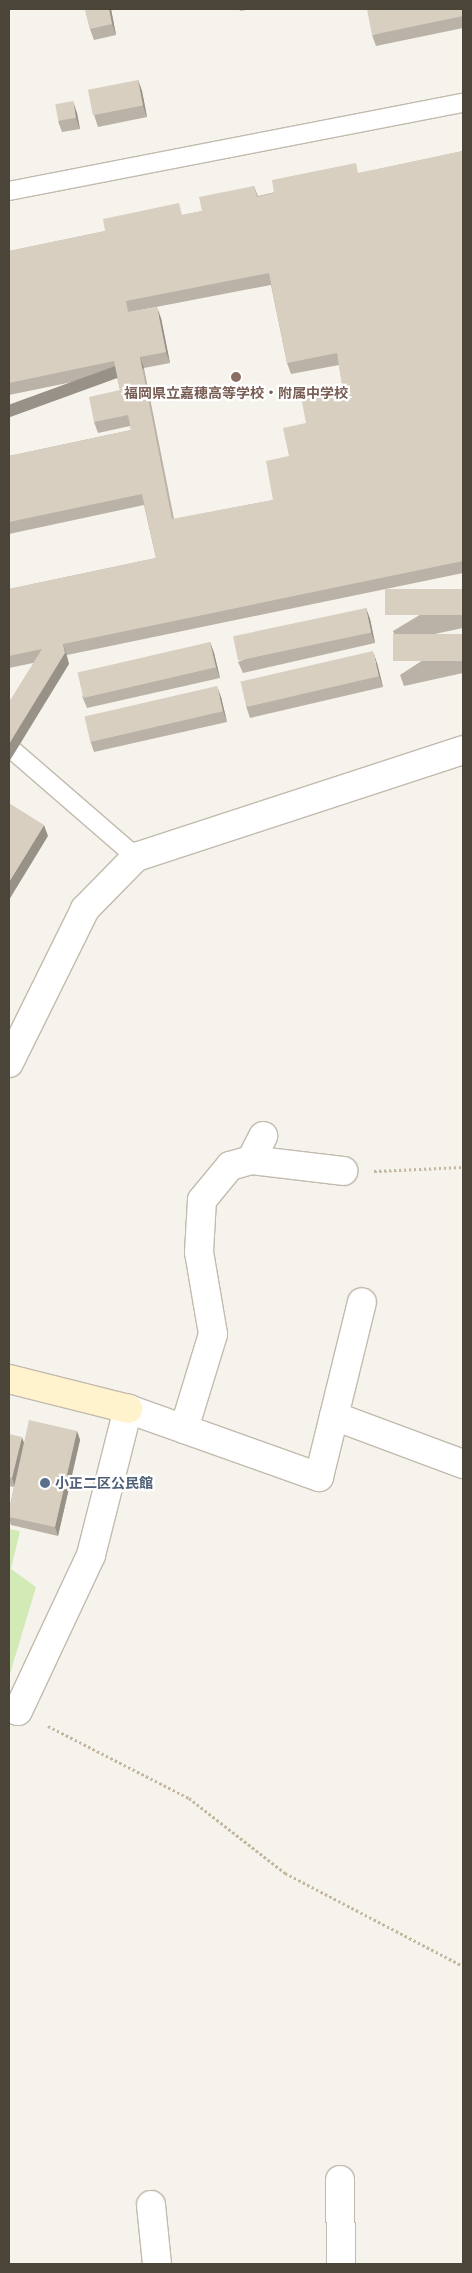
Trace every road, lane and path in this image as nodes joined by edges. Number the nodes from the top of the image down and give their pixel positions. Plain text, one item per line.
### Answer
1 (463, 103) edge
2 (9, 191) edge
3 (9, 746) edge
4 (463, 750) edge
5 (136, 857) junction
6 (9, 1063) edge
7 (263, 1136) dead end
8 (251, 1160) junction
9 (463, 1167) edge
10 (343, 1171) joint
11 (362, 1302) dead end
12 (9, 1379) edge
13 (128, 1410) junction
14 (334, 1416) junction
15 (184, 1429) junction
16 (463, 1464) edge
17 (14, 1710) edge
18 (463, 1966) edge
19 (340, 2180) dead end
20 (151, 2205) dead end
21 (157, 2264) edge
22 (341, 2264) edge

1 - 2 lane
3 - 5 lane
4 - 5 street
5 - 6 street
7 - 8 street
8 - 10 street
8 - 15 street
9 - 10 path
11 - 14 street
12 - 13 street
13 - 15 street
13 - 17 street
14 - 15 street
14 - 16 street
17 - 18 path
19 - 22 street
20 - 21 street

